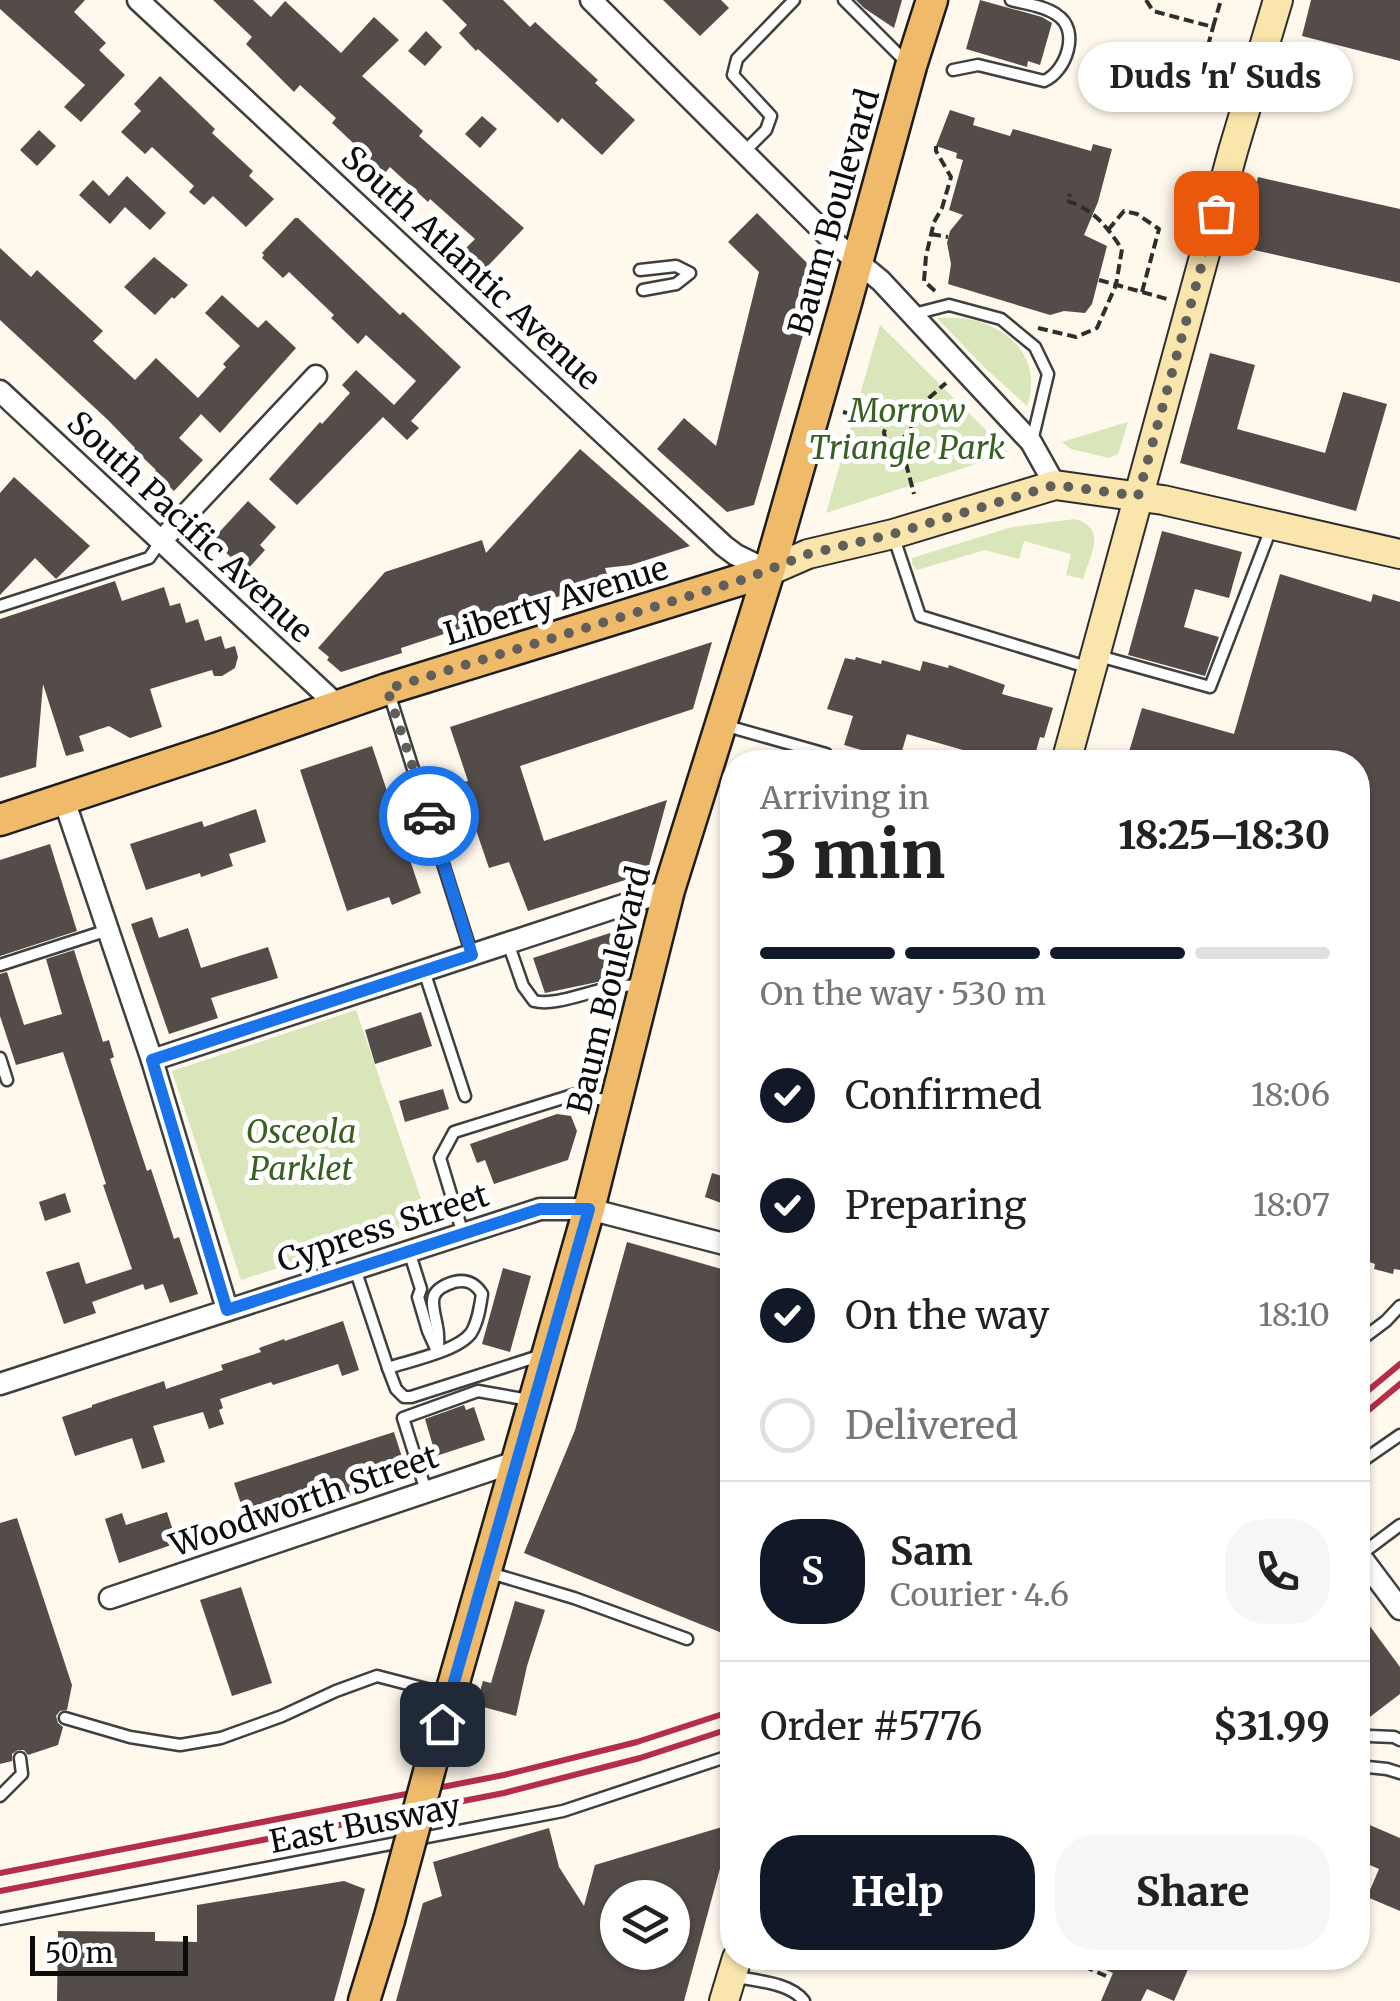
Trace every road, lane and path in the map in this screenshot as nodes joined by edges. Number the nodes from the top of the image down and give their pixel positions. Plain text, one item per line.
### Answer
1 (138, 0) edge
2 (591, 0) edge
3 (794, 0) edge
4 (844, 0) edge
5 (932, 0) edge
6 (1011, 0) edge
7 (1146, 0) edge
8 (1221, 0) edge
9 (1278, 0) edge
10 (1212, 27) junction
11 (1204, 60) dead end
12 (911, 66) junction
13 (954, 70) dead end
14 (936, 146) dead end
15 (743, 152) junction
16 (1070, 194) dead end
17 (1108, 230) junction
18 (931, 234) junction
19 (948, 237) dead end
20 (858, 262) junction
21 (640, 270) dead end
22 (1099, 280) dead end
23 (1116, 285) junction
24 (643, 290) dead end
25 (1142, 292) junction
26 (1168, 299) dead end
27 (949, 305) junction
28 (912, 315) junction
29 (1001, 318) junction
30 (316, 376) dead end
31 (946, 382) dead end
32 (0, 391) edge
33 (843, 412) dead end
34 (906, 418) junction
35 (886, 423) junction
36 (900, 441) junction
37 (1032, 442) junction
38 (1055, 485) junction
39 (914, 494) dead end
40 (1138, 496) junction
41 (1273, 525) junction
42 (893, 534) junction
43 (161, 541) junction
44 (1400, 554) edge
45 (768, 571) junction
46 (0, 606) edge
47 (1093, 661) junction
48 (387, 689) junction
49 (338, 706) junction
50 (721, 724) junction
51 (812, 750) edge
52 (1069, 750) edge
53 (64, 800) junction
54 (0, 820) edge
55 (669, 890) junction
56 (108, 930) junction
57 (508, 943) junction
58 (472, 955) junction
59 (0, 965) edge
60 (424, 971) junction
61 (645, 987) junction
62 (0, 1058) edge
63 (152, 1060) junction
64 (7, 1080) dead end
65 (465, 1096) dead end
66 (616, 1103) junction
67 (589, 1209) junction
68 (463, 1234) junction
69 (720, 1243) edge
70 (410, 1251) junction
71 (355, 1268) junction
72 (1400, 1306) edge
73 (227, 1310) junction
74 (1370, 1333) edge
75 (438, 1352) junction
76 (548, 1353) junction
77 (388, 1368) junction
78 (0, 1384) edge
79 (535, 1400) junction
80 (1400, 1435) edge
81 (1370, 1456) edge
82 (518, 1461) junction
83 (426, 1492) junction
84 (1400, 1525) edge
85 (1370, 1546) edge
86 (1370, 1570) edge
87 (486, 1572) junction
88 (110, 1598) dead end
89 (1400, 1609) edge
90 (687, 1640) dead end
91 (447, 1710) junction
92 (66, 1718) dead end
93 (1370, 1736) dead end
94 (1400, 1740) edge
95 (20, 1758) dead end
96 (720, 1759) edge
97 (1370, 1767) edge
98 (1400, 1773) edge
99 (0, 1796) edge
100 (0, 1919) edge
101 (1092, 1970) edge
102 (1106, 1976) dead end
103 (731, 1978) edge
104 (364, 2001) edge
105 (804, 2001) edge

1 - 45 street, South Atlantic Avenue
2 - 15 street
3 - 15 lane
4 - 12 lane
5 - 12 main road, Baum Boulevard
6 - 13 lane
7 - 10 path
8 - 10 path
9 - 40 main road
10 - 11 path
12 - 20 main road, Baum Boulevard
14 - 18 path
15 - 20 street
16 - 17 path
17 - 23 path
17 - 25 path
18 - 19 path
18 - 27 path
20 - 28 street
20 - 45 main road, Baum Boulevard
21 - 24 lane
22 - 23 path
23 - 25 path
23 - 29 path
25 - 26 path
27 - 28 lane
27 - 29 lane
28 - 37 street
29 - 37 lane
30 - 43 street
31 - 34 path
32 - 43 street, South Pacific Avenue
33 - 35 path
34 - 35 path
34 - 36 path
35 - 36 path
36 - 39 path
37 - 38 street
38 - 40 main road, Liberty Avenue
38 - 42 main road, Liberty Avenue
40 - 41 main road, Liberty Avenue
40 - 47 main road
41 - 44 main road, Liberty Avenue
41 - 47 lane
42 - 45 main road, Liberty Avenue
42 - 47 lane
43 - 46 lane
43 - 49 street, South Pacific Avenue
45 - 48 main road, Liberty Avenue
45 - 50 main road, Baum Boulevard
47 - 52 main road
48 - 49 main road, Liberty Avenue
48 - 58 lane
49 - 53 main road, Liberty Avenue
50 - 51 lane
50 - 55 main road, Baum Boulevard
53 - 54 main road, Liberty Avenue
53 - 56 street
55 - 57 street
55 - 61 main road, Baum Boulevard
56 - 59 lane
56 - 63 street
57 - 58 street
57 - 61 lane
58 - 60 street
60 - 63 street
60 - 65 lane
61 - 66 main road, Baum Boulevard
62 - 64 lane
63 - 73 street
66 - 67 main road, Baum Boulevard
66 - 68 lane
67 - 68 street, Cypress Street
67 - 69 street, Cypress Street
67 - 76 main road, Baum Boulevard
68 - 70 street, Cypress Street
70 - 71 street, Cypress Street
70 - 75 lane
71 - 73 street, Cypress Street
71 - 77 lane
72 - 74 lane
73 - 78 street, Cypress Street
75 - 75 lane
75 - 77 lane
76 - 77 lane
76 - 79 main road, Baum Boulevard
79 - 82 main road, Baum Boulevard
79 - 83 lane
80 - 81 lane
82 - 83 street, Woodworth Street
82 - 87 main road, Baum Boulevard
83 - 88 street, Woodworth Street
84 - 85 lane
86 - 89 street
87 - 90 lane
87 - 91 main road, Baum Boulevard
91 - 92 lane
91 - 104 main road, Baum Boulevard, bridge
93 - 94 lane
95 - 99 lane
96 - 100 lane, East Busway
97 - 98 lane
101 - 102 path
103 - 105 lane

